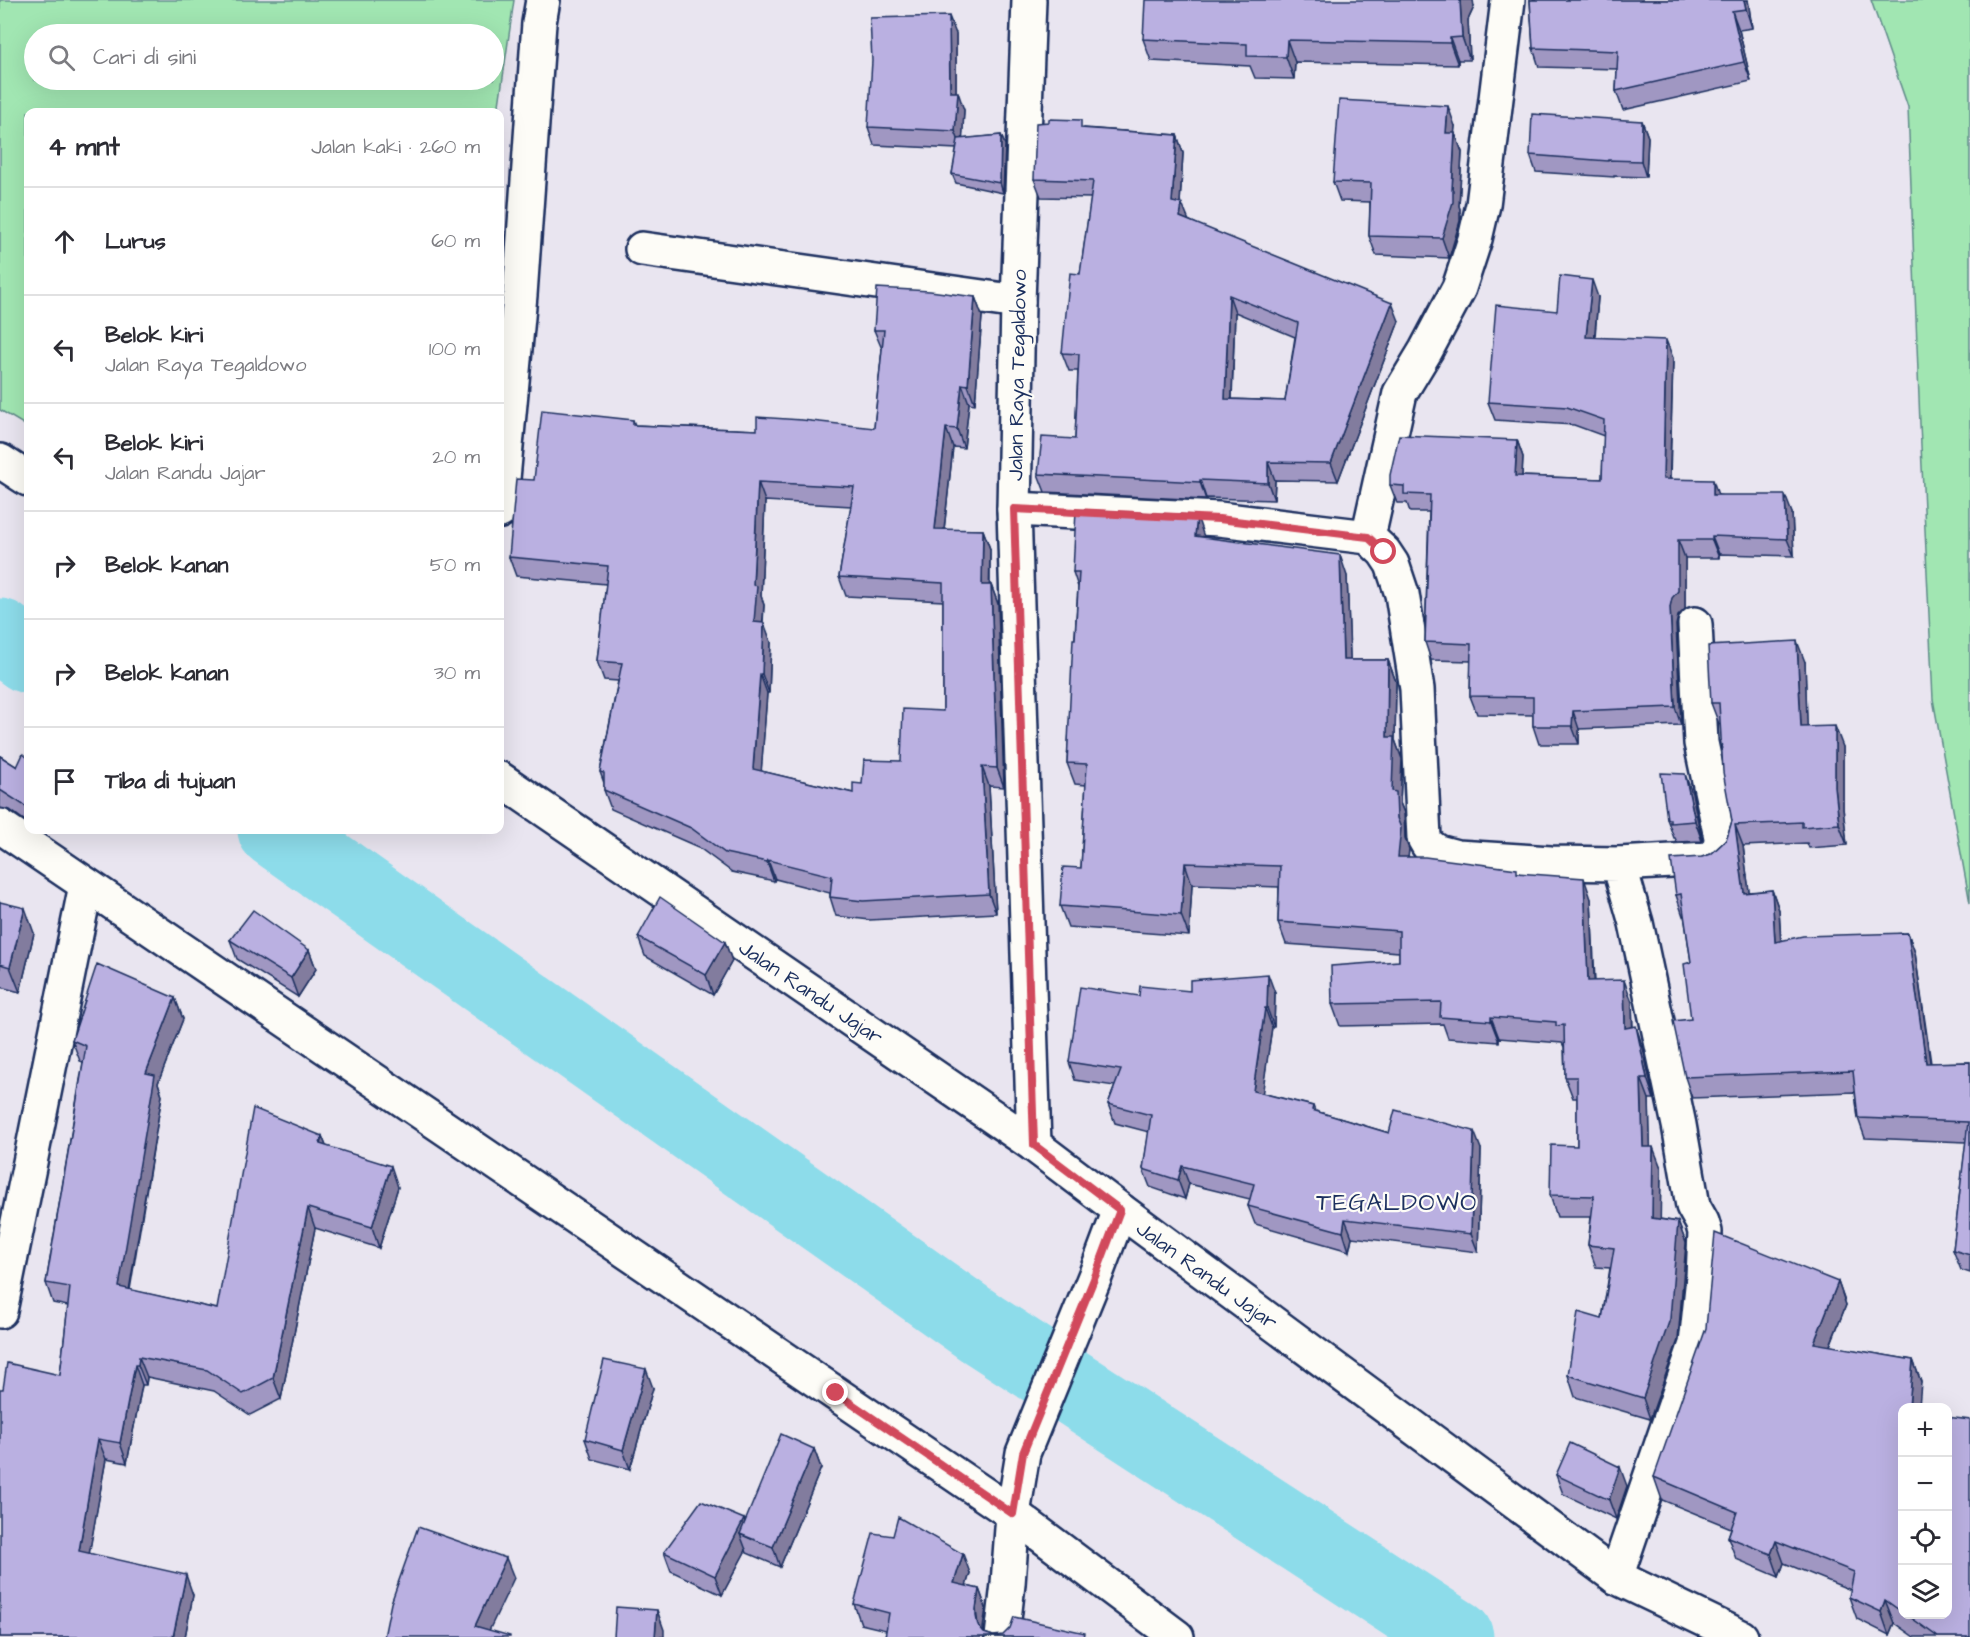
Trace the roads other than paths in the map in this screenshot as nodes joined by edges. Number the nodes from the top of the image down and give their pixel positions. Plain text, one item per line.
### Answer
1 (543, 0) edge
2 (1029, 0) edge
3 (1508, 0) edge
4 (642, 249) dead end
5 (1018, 302) junction
6 (0, 461) edge
7 (504, 468) edge
8 (24, 476) edge
9 (1014, 509) junction
10 (1368, 537) junction
11 (1695, 624) dead end
12 (504, 782) edge
13 (0, 826) edge
14 (1619, 864) junction
15 (86, 885) junction
16 (1034, 1145) junction
17 (1120, 1210) junction
18 (0, 1311) edge
19 (1013, 1514) junction
20 (1616, 1577) junction
21 (1002, 1637) edge
22 (1177, 1637) edge
23 (1741, 1637) edge

1 - 7 street
2 - 5 street, Jalan Raya Tegaldowo
3 - 10 street
4 - 5 street
5 - 9 street, Jalan Raya Tegaldowo
6 - 8 street
9 - 10 street
9 - 16 street, Jalan Raya Tegaldowo
10 - 14 street
11 - 14 street
12 - 16 street, Jalan Randu Jajar
13 - 15 street
14 - 20 street
15 - 18 street
15 - 19 street
16 - 17 street, Jalan Randu Jajar
17 - 19 street
17 - 20 street, Jalan Randu Jajar
19 - 21 street
19 - 22 street
20 - 23 street, Jalan Randu Jajar

